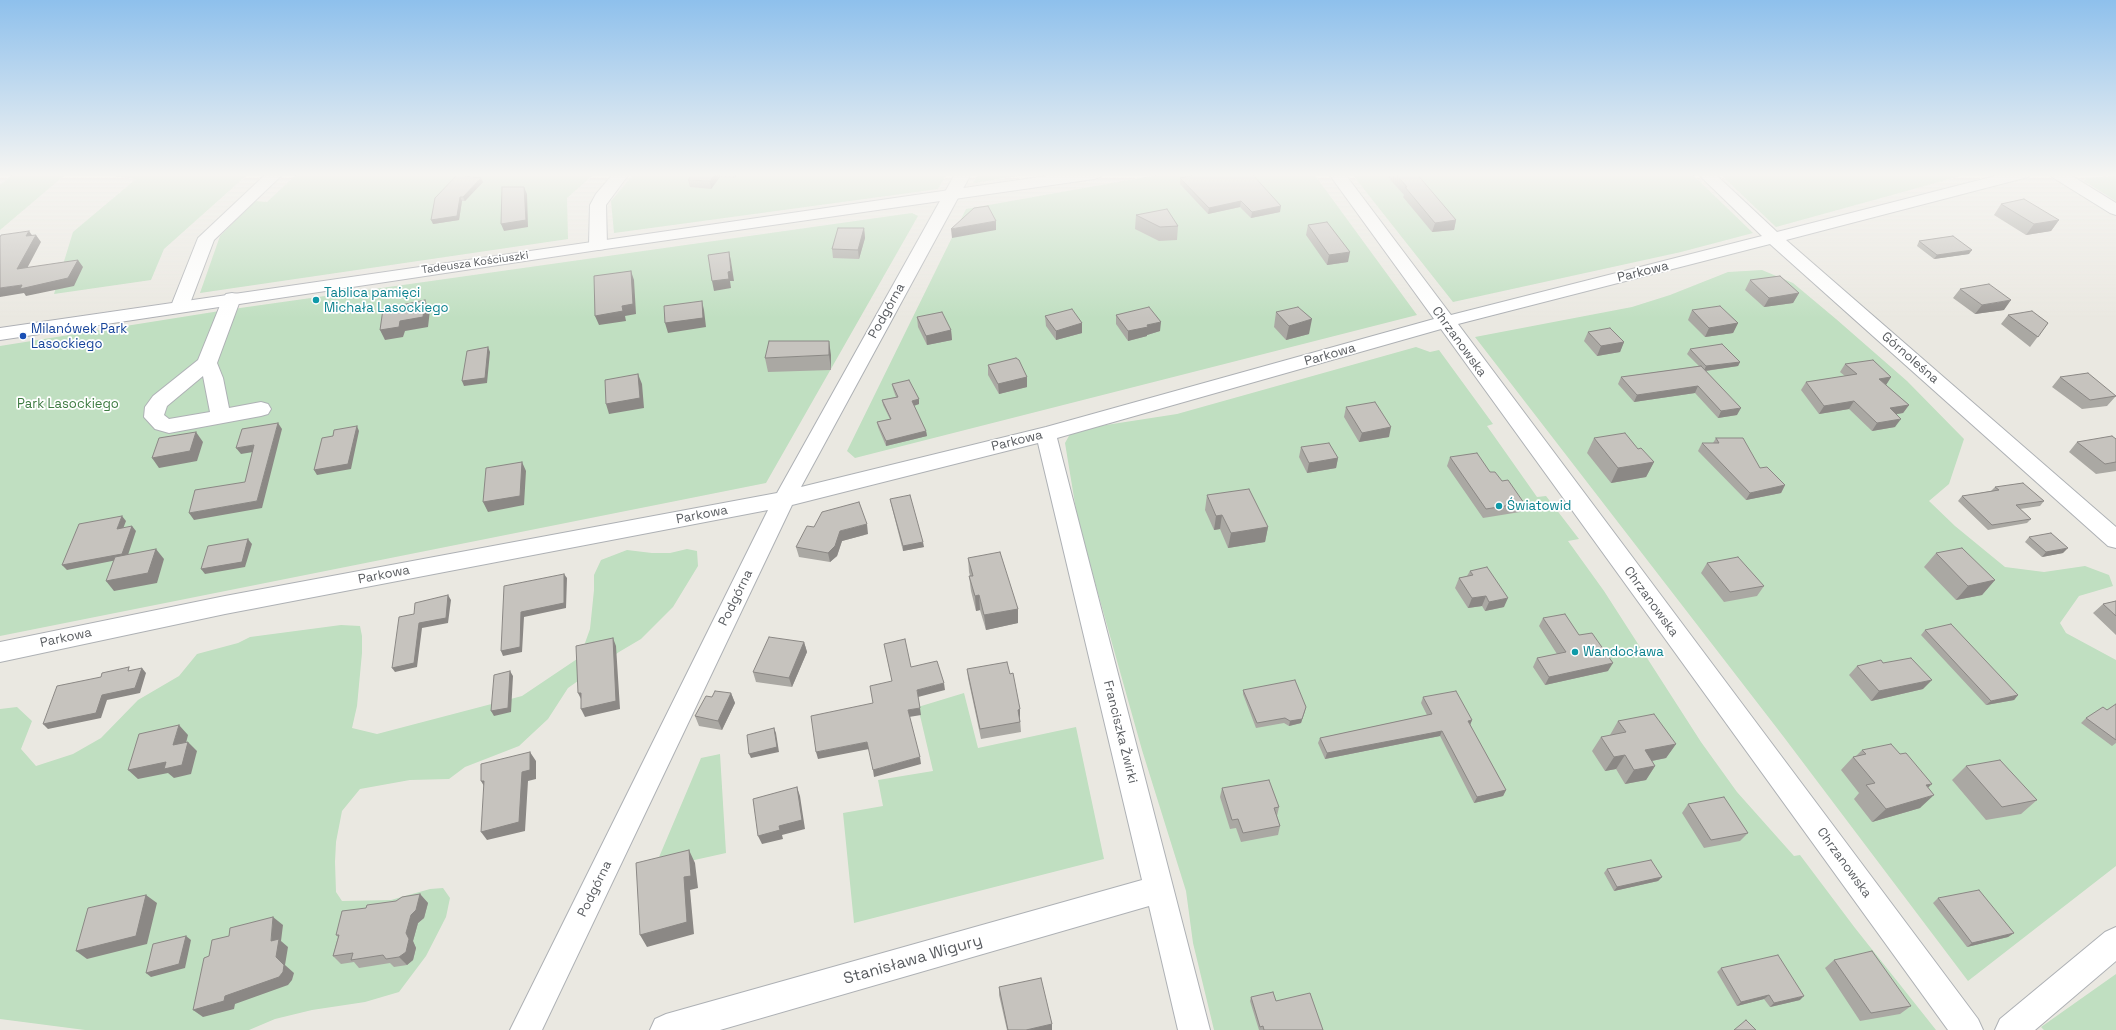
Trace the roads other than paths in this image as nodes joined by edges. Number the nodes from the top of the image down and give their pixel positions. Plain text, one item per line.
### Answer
1 (223, 222) edge
2 (598, 222) edge
3 (763, 222) edge
4 (936, 222) edge
5 (1371, 222) edge
6 (1757, 222) edge
7 (1836, 222) edge
8 (1774, 238) junction
9 (598, 245) junction
10 (232, 298) junction
11 (180, 306) junction
12 (1444, 322) junction
13 (0, 334) edge
14 (208, 363) junction
15 (261, 409) dead end
16 (221, 416) junction
17 (1046, 434) junction
18 (784, 499) junction
19 (2116, 540) edge
20 (0, 652) edge
21 (1159, 889) junction
22 (2116, 942) edge
23 (526, 1030) edge
24 (666, 1030) edge
25 (1194, 1030) edge
26 (1967, 1030) edge
27 (2011, 1030) edge

1 - 11 street
2 - 9 street
3 - 9 street, Tadeusza Kościuszki
4 - 18 street, Podgórna
5 - 12 street, Chrzanowska
6 - 8 street, Górnoleśna
7 - 8 street, Parkowa
8 - 12 street, Parkowa
8 - 19 street, Górnoleśna
9 - 10 street, Tadeusza Kościuszki
10 - 11 street, Tadeusza Kościuszki
10 - 14 street
11 - 13 street, Tadeusza Kościuszki
12 - 17 street, Parkowa
12 - 26 street, Chrzanowska
14 - 16 street
14 - 16 street
15 - 16 street
17 - 18 street, Parkowa
17 - 21 street, Franciszka Żwirki
18 - 20 street, Parkowa
18 - 23 street, Podgórna
21 - 24 street, Stanisława Wigury
21 - 25 street, Franciszka Żwirki
22 - 27 street

